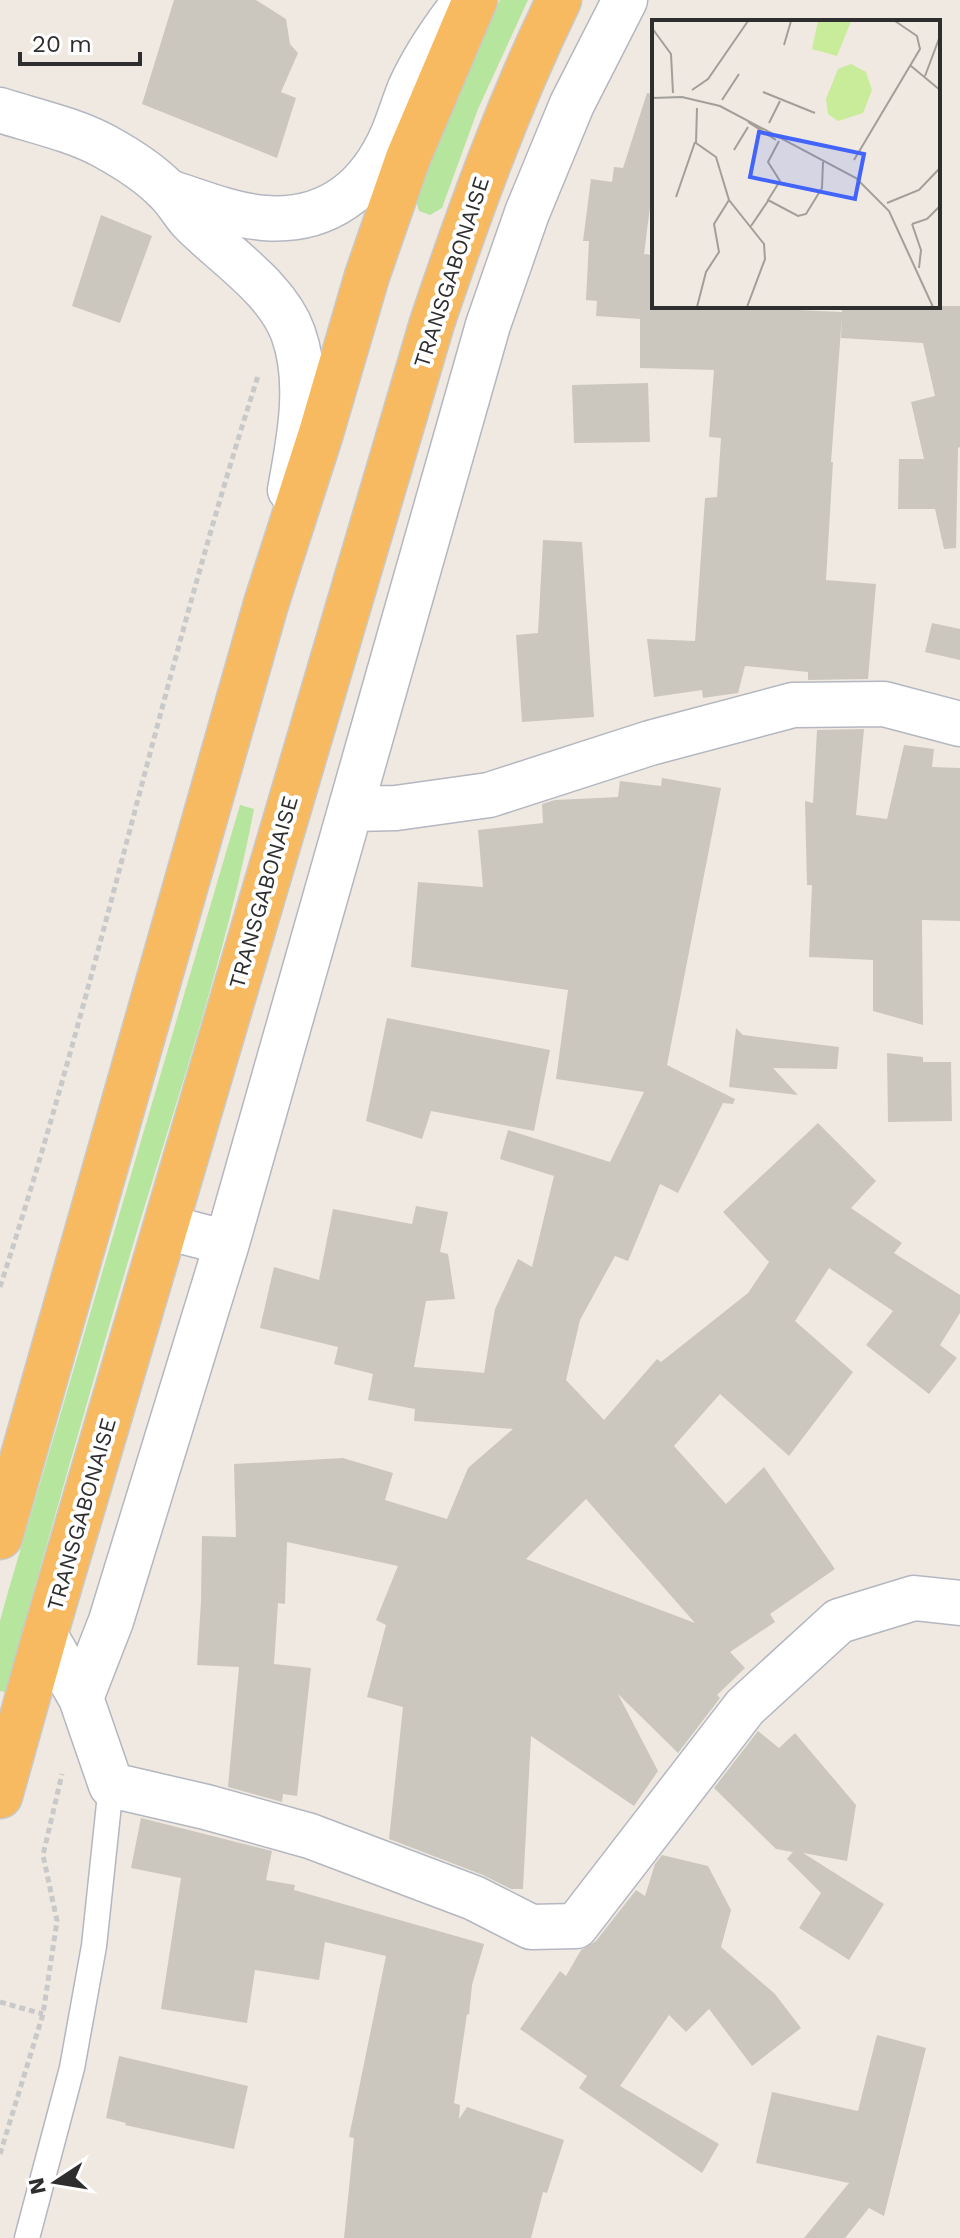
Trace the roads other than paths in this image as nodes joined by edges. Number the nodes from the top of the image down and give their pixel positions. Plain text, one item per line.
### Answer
1 (466, 0) edge
2 (475, 0) edge
3 (559, 0) edge
4 (625, 0) edge
5 (0, 110) edge
6 (167, 191) junction
7 (266, 604) junction
8 (960, 724) edge
9 (353, 809) junction
10 (166, 1227) junction
11 (227, 1243) junction
12 (0, 1537) edge
13 (960, 1603) edge
14 (45, 1635) junction
15 (81, 1698) junction
16 (111, 1785) junction
17 (0, 1796) edge
18 (27, 2238) edge

1 - 6 street
2 - 7 highway
3 - 10 highway, TRANSGABONAISE
4 - 9 street
5 - 6 street
6 - 7 street
7 - 12 highway
8 - 9 street
9 - 11 street
10 - 11 street
10 - 14 highway, TRANSGABONAISE
11 - 15 street
13 - 16 street
14 - 15 street
14 - 17 highway, TRANSGABONAISE
15 - 16 street
16 - 18 lane

